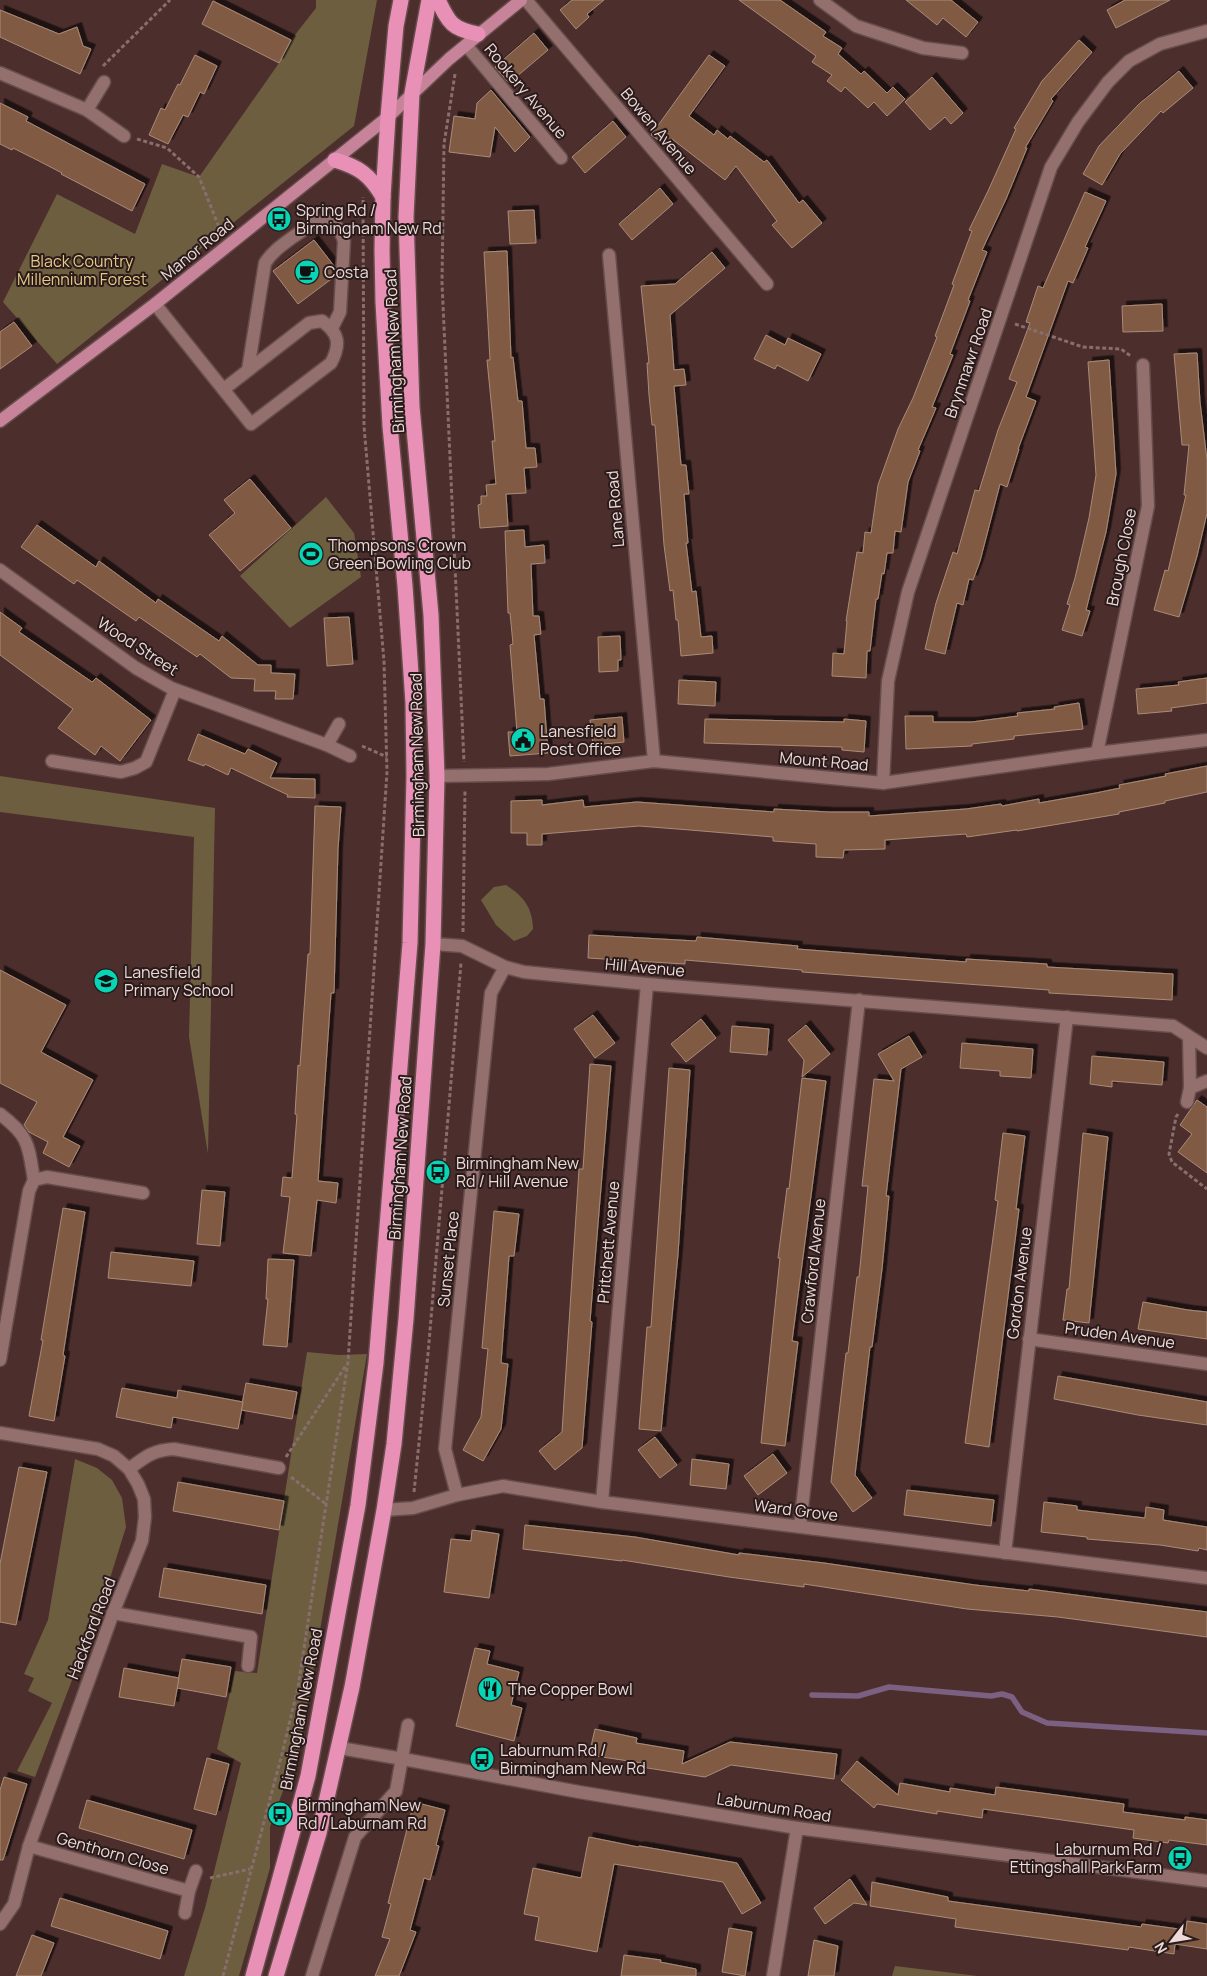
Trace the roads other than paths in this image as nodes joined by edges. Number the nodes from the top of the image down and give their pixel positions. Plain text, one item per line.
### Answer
1 (401, 0) edge
2 (429, 0) edge
3 (438, 0) edge
4 (521, 0) edge
5 (526, 0) edge
6 (820, 0) edge
7 (1207, 31) edge
8 (468, 43) junction
9 (962, 53) dead end
10 (0, 73) edge
11 (104, 82) road end
12 (412, 93) junction
13 (87, 110) junction
14 (388, 117) junction
15 (124, 136) road end
16 (561, 158) dead end
17 (334, 160) junction
18 (383, 197) junction
19 (610, 255) dead end
20 (768, 284) dead end
21 (155, 304) junction
22 (332, 328) junction
23 (1143, 365) road end
24 (248, 370) junction
25 (224, 389) junction
26 (0, 421) edge
27 (0, 570) edge
28 (175, 690) junction
29 (339, 724) dead end
30 (1207, 740) edge
31 (327, 745) junction
32 (1097, 753) junction
33 (350, 756) dead end
34 (52, 761) dead end
35 (654, 761) junction
36 (414, 776) junction
37 (437, 776) junction
38 (883, 782) junction
39 (433, 944) junction
40 (505, 967) junction
41 (647, 984) junction
42 (859, 1000) junction
43 (1067, 1017) junction
44 (1188, 1037) junction
45 (1207, 1048) edge
46 (1207, 1081) edge
47 (1190, 1088) junction
48 (1187, 1102) road end
49 (0, 1114) edge
50 (34, 1180) junction
51 (143, 1193) dead end
52 (1029, 1339) junction
53 (0, 1360) edge
54 (1207, 1364) edge
55 (0, 1433) edge
56 (279, 1468) road end
57 (129, 1469) junction
58 (457, 1495) junction
59 (602, 1502) junction
60 (358, 1505) junction
61 (384, 1510) junction
62 (800, 1526) junction
63 (1005, 1553) junction
64 (1207, 1578) edge
65 (113, 1613) junction
66 (248, 1666) dead end
67 (408, 1725) dead end
68 (315, 1744) junction
69 (340, 1748) junction
70 (403, 1758) junction
71 (797, 1828) junction
72 (29, 1846) junction
73 (1207, 1881) edge
74 (186, 1913) dead end
75 (0, 1924) edge
76 (253, 1976) edge
77 (276, 1976) edge
78 (312, 1976) edge
79 (773, 1976) edge

1 - 14 highway, Birmingham New Road
2 - 12 highway, Birmingham New Road
3 - 8 highway
4 - 8 main road, Manor Road
5 - 20 street, Bowen Avenue
6 - 9 street
7 - 38 street, Brynmawr Road
8 - 12 main road, Manor Road
8 - 16 street, Rookery Avenue
10 - 13 street
11 - 13 street
12 - 14 main road, Manor Road
12 - 37 highway, Birmingham New Road
13 - 15 street
14 - 17 main road, Manor Road
14 - 18 highway, Birmingham New Road
17 - 18 highway
17 - 21 main road, Manor Road
18 - 36 highway, Birmingham New Road
19 - 35 street, Lane Road
21 - 25 street
21 - 26 main road, Manor Road
22 - 24 street
22 - 24 street
22 - 25 street
23 - 32 street, Brough Close
24 - 25 street
27 - 28 street, Wood Street
28 - 31 street, Wood Street
28 - 34 street
29 - 31 street
30 - 32 street, Mount Road
31 - 33 street, Wood Street
32 - 38 street, Mount Road
35 - 37 street, Mount Road
35 - 38 street, Mount Road
36 - 37 highway
36 - 60 highway, Birmingham New Road
37 - 39 highway, Birmingham New Road
39 - 40 street, Hill Avenue
39 - 61 highway, Birmingham New Road
40 - 41 street, Hill Avenue
40 - 58 street, Sunset Place
41 - 42 street, Hill Avenue
41 - 59 street, Pritchett Avenue
42 - 43 street, Hill Avenue
42 - 62 street, Crawford Avenue
43 - 44 street, Hill Avenue
43 - 52 street, Gordon Avenue
44 - 45 street
44 - 47 street
46 - 47 street
47 - 48 street
49 - 50 street
50 - 51 street
50 - 53 street
52 - 54 street, Pruden Avenue
52 - 63 street, Gordon Avenue
55 - 57 street, Hackford Road
56 - 57 street
57 - 65 street, Hackford Road
58 - 59 street, Ward Grove
58 - 61 street, Ward Grove
59 - 62 street, Ward Grove
60 - 61 highway
60 - 68 highway, Birmingham New Road
61 - 69 highway, Birmingham New Road
62 - 63 street, Ward Grove
63 - 64 street, Ward Grove
65 - 66 street
65 - 72 street, Hackford Road
67 - 70 street
68 - 69 highway
68 - 76 highway, Birmingham New Road
69 - 70 street, Laburnum Road
69 - 77 highway, Birmingham New Road
70 - 71 street, Laburnum Road
70 - 78 street
71 - 73 street, Laburnum Road
71 - 79 street
72 - 74 street, Genthorn Close
72 - 75 street, Hackford Road

